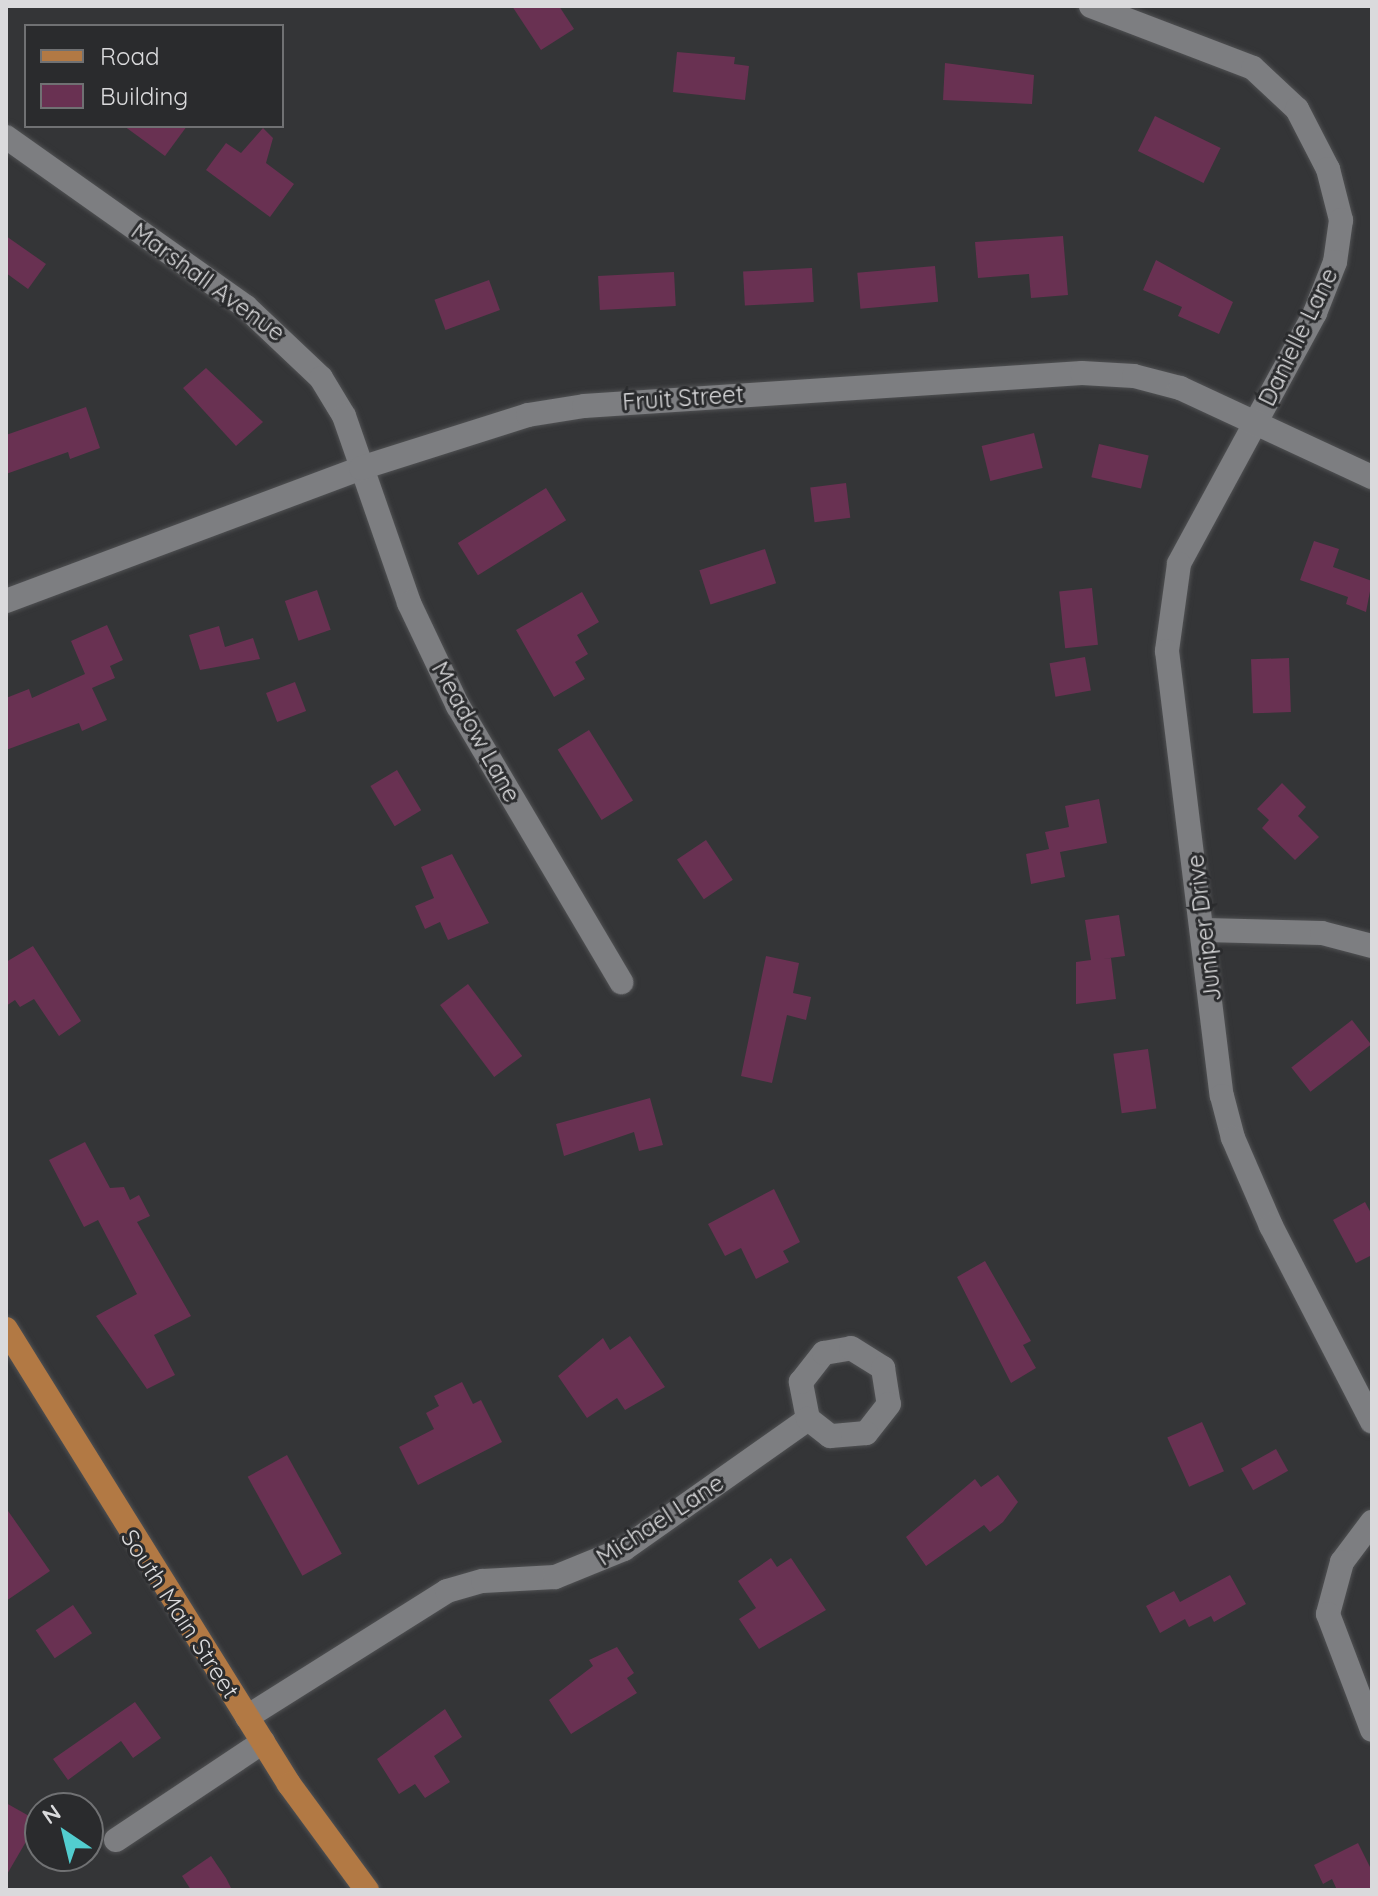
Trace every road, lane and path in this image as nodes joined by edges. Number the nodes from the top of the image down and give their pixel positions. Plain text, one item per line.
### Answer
1 (1091, 6) edge
2 (6, 137) edge
3 (1256, 423) junction
4 (361, 468) junction
5 (1372, 477) edge
6 (6, 601) edge
7 (1205, 930) junction
8 (1372, 946) edge
9 (621, 982) dead end
10 (8, 1337) edge
11 (808, 1419) dead end
12 (1372, 1422) edge
13 (1372, 1522) edge
14 (247, 1717) junction
15 (1372, 1730) edge
16 (263, 1742) junction
17 (116, 1840) dead end
18 (367, 1890) edge

1 - 3 street, Danielle Lane
2 - 4 street, Marshall Avenue
3 - 4 street, Fruit Street
3 - 5 street, Fruit Street
3 - 7 street, Juniper Drive
4 - 6 street, Fruit Street
4 - 9 street, Meadow Lane
7 - 8 street
7 - 12 street, Juniper Drive
10 - 14 main road, South Main Street
11 - 14 street, Michael Lane
13 - 15 street
14 - 16 main road, South Main Street
16 - 17 street
16 - 18 main road, South Main Street

